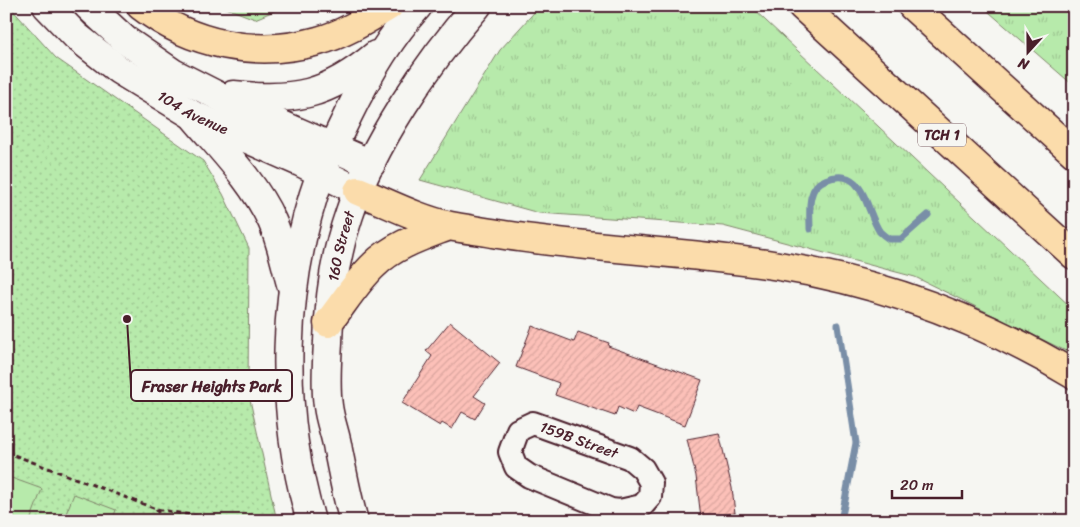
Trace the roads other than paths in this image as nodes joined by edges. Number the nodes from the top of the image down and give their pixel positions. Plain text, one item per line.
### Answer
1 (47, 6) edge
2 (88, 6) edge
3 (141, 6) edge
4 (389, 6) edge
5 (418, 6) edge
6 (477, 6) edge
7 (912, 6) edge
8 (804, 9) edge
9 (387, 46) junction
10 (209, 92) junction
11 (191, 114) junction
12 (333, 146) junction
13 (1074, 153) edge
14 (371, 164) junction
15 (322, 173) junction
16 (358, 191) junction
17 (449, 226) junction
18 (1074, 255) edge
19 (293, 293) junction
20 (328, 323) junction
21 (1074, 375) edge
22 (592, 512) edge
23 (311, 521) edge
24 (354, 521) edge

1 - 11 main road, 104 Avenue
2 - 10 main road, 104 Avenue
3 - 4 highway
5 - 9 main road
6 - 14 main road, 160 Street
7 - 13 highway
8 - 18 highway, TCH 1
9 - 10 main road
9 - 12 main road
10 - 12 main road, 104 Avenue
11 - 15 main road, 104 Avenue
11 - 19 main road
12 - 14 main road, 104 Avenue
12 - 15 main road
14 - 16 main road, 160 Street
15 - 16 main road, 104 Avenue
15 - 19 main road
16 - 17 highway
16 - 20 main road, 160 Street
17 - 20 highway
17 - 21 highway
19 - 23 main road
20 - 24 main road, 160 Street
22 - 22 street, 159B Street

